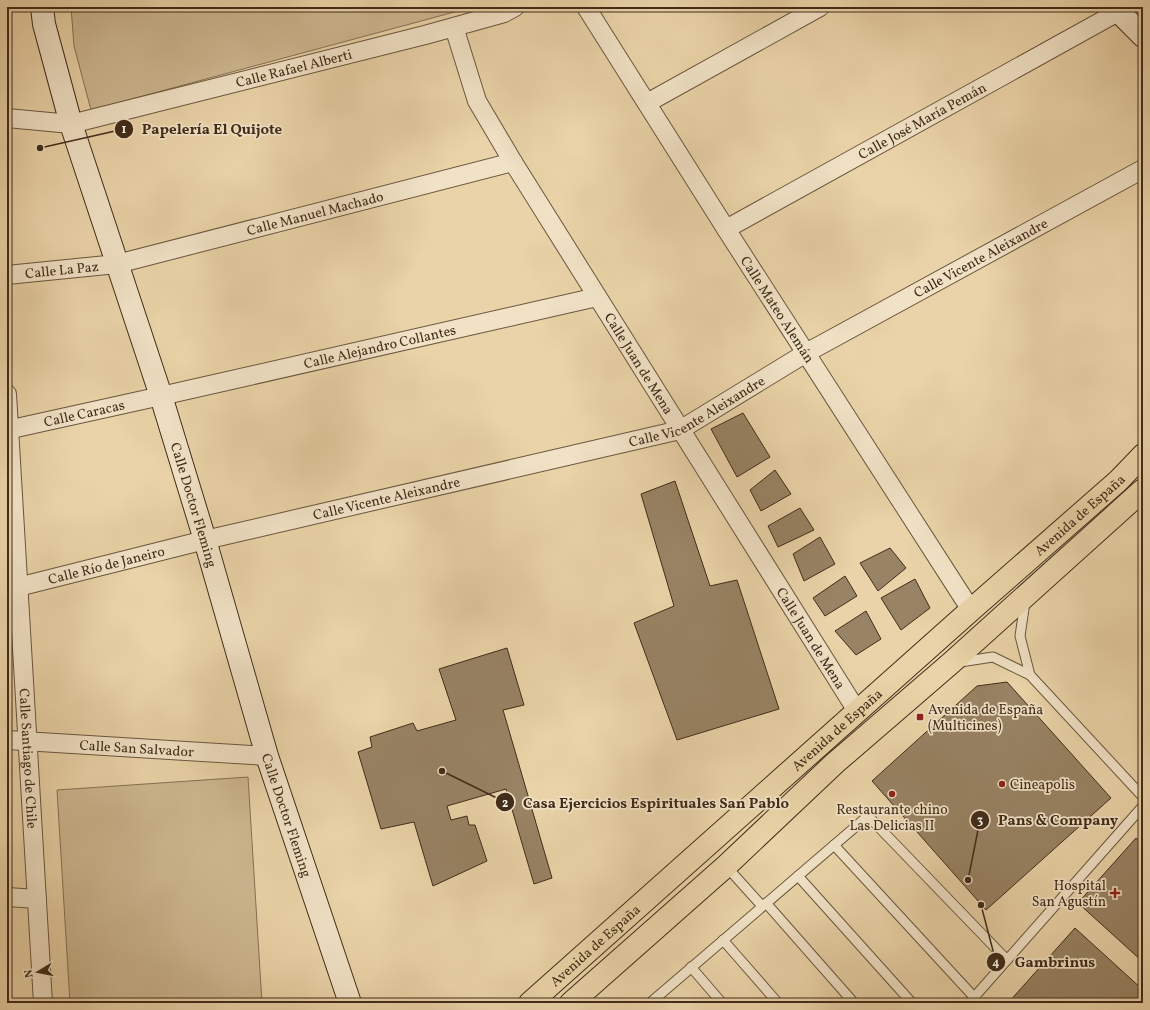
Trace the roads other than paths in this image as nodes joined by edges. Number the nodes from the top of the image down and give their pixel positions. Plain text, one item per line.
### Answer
1 (42, 7) edge
2 (515, 7) edge
3 (586, 7) edge
4 (820, 7) edge
5 (1116, 9) edge
6 (454, 27) junction
7 (1143, 36) edge
8 (647, 103) junction
9 (7, 118) edge
10 (71, 124) junction
11 (513, 162) junction
12 (1143, 169) edge
13 (726, 229) junction
14 (117, 264) junction
15 (7, 275) edge
16 (597, 297) junction
17 (806, 353) junction
18 (7, 394) edge
19 (161, 396) junction
20 (8, 430) edge
21 (680, 430) junction
22 (1143, 455) edge
23 (1143, 490) edge
24 (205, 540) junction
25 (13, 586) edge
26 (1026, 596) junction
27 (971, 610) junction
28 (951, 663) junction
29 (1030, 675) junction
30 (857, 711) junction
31 (7, 740) edge
32 (27, 741) junction
33 (267, 756) junction
34 (1143, 797) edge
35 (1143, 806) edge
36 (834, 845) junction
37 (726, 866) junction
38 (798, 876) junction
39 (7, 897) edge
40 (37, 899) junction
41 (764, 905) junction
42 (723, 940) junction
43 (1007, 960) junction
44 (691, 967) junction
45 (972, 1000) edge
46 (655, 1001) edge
47 (43, 1003) edge
48 (350, 1003) edge
49 (530, 1003) edge
50 (571, 1003) edge
51 (722, 1003) edge
52 (778, 1003) edge
53 (854, 1003) edge
54 (912, 1003) edge

1 - 10 main road, Calle Doctor Fleming
2 - 6 street, Calle Rafael Alberti
3 - 8 street, Calle Mateo Alemán
4 - 8 street
5 - 7 main road
5 - 13 street, Calle José María Pemán
6 - 10 street, Calle Rafael Alberti
6 - 11 street, Calle Juan de Mena
8 - 13 street, Calle Mateo Alemán
9 - 10 street, Calle Rafael Alberti
10 - 14 main road, Calle Doctor Fleming
11 - 14 street, Calle Manuel Machado
11 - 16 street, Calle Juan de Mena
12 - 17 street, Calle Vicente Aleixandre
13 - 17 street, Calle Mateo Alemán
14 - 15 street, Calle La Paz
14 - 19 main road, Calle Doctor Fleming
16 - 19 street, Calle Alejandro Collantes
16 - 21 street, Calle Juan de Mena
17 - 21 street, Calle Vicente Aleixandre
17 - 27 street, Calle Mateo Alemán
18 - 20 street, Calle Santiago de Chile
19 - 20 street, Calle Caracas
19 - 24 main road, Calle Doctor Fleming
20 - 25 street, Calle Santiago de Chile
21 - 24 street, Calle Vicente Aleixandre
21 - 30 street, Calle Juan de Mena
22 - 27 main road, Avenida de España
23 - 26 main road, Avenida de España
24 - 25 street, Calle Río de Janeiro
24 - 33 main road, Calle Doctor Fleming
25 - 32 street, Calle Santiago de Chile
26 - 28 main road, Avenida de España
26 - 29 lane
27 - 30 main road, Avenida de España
28 - 29 lane
28 - 37 main road, Avenida de España
29 - 34 lane
30 - 49 main road, Avenida de España
31 - 32 street, Calle San Salvador
32 - 33 street, Calle San Salvador
32 - 40 street, Calle Santiago de Chile
33 - 48 main road, Calle Doctor Fleming
35 - 43 lane
36 - 38 lane
36 - 43 lane
36 - 45 lane
37 - 41 lane
37 - 50 main road, Avenida de España
38 - 41 lane
38 - 54 lane
39 - 40 street
40 - 47 street, Calle Santiago de Chile
41 - 42 lane
41 - 53 lane
42 - 44 lane
42 - 52 lane
43 - 45 lane
44 - 46 lane
44 - 51 lane

